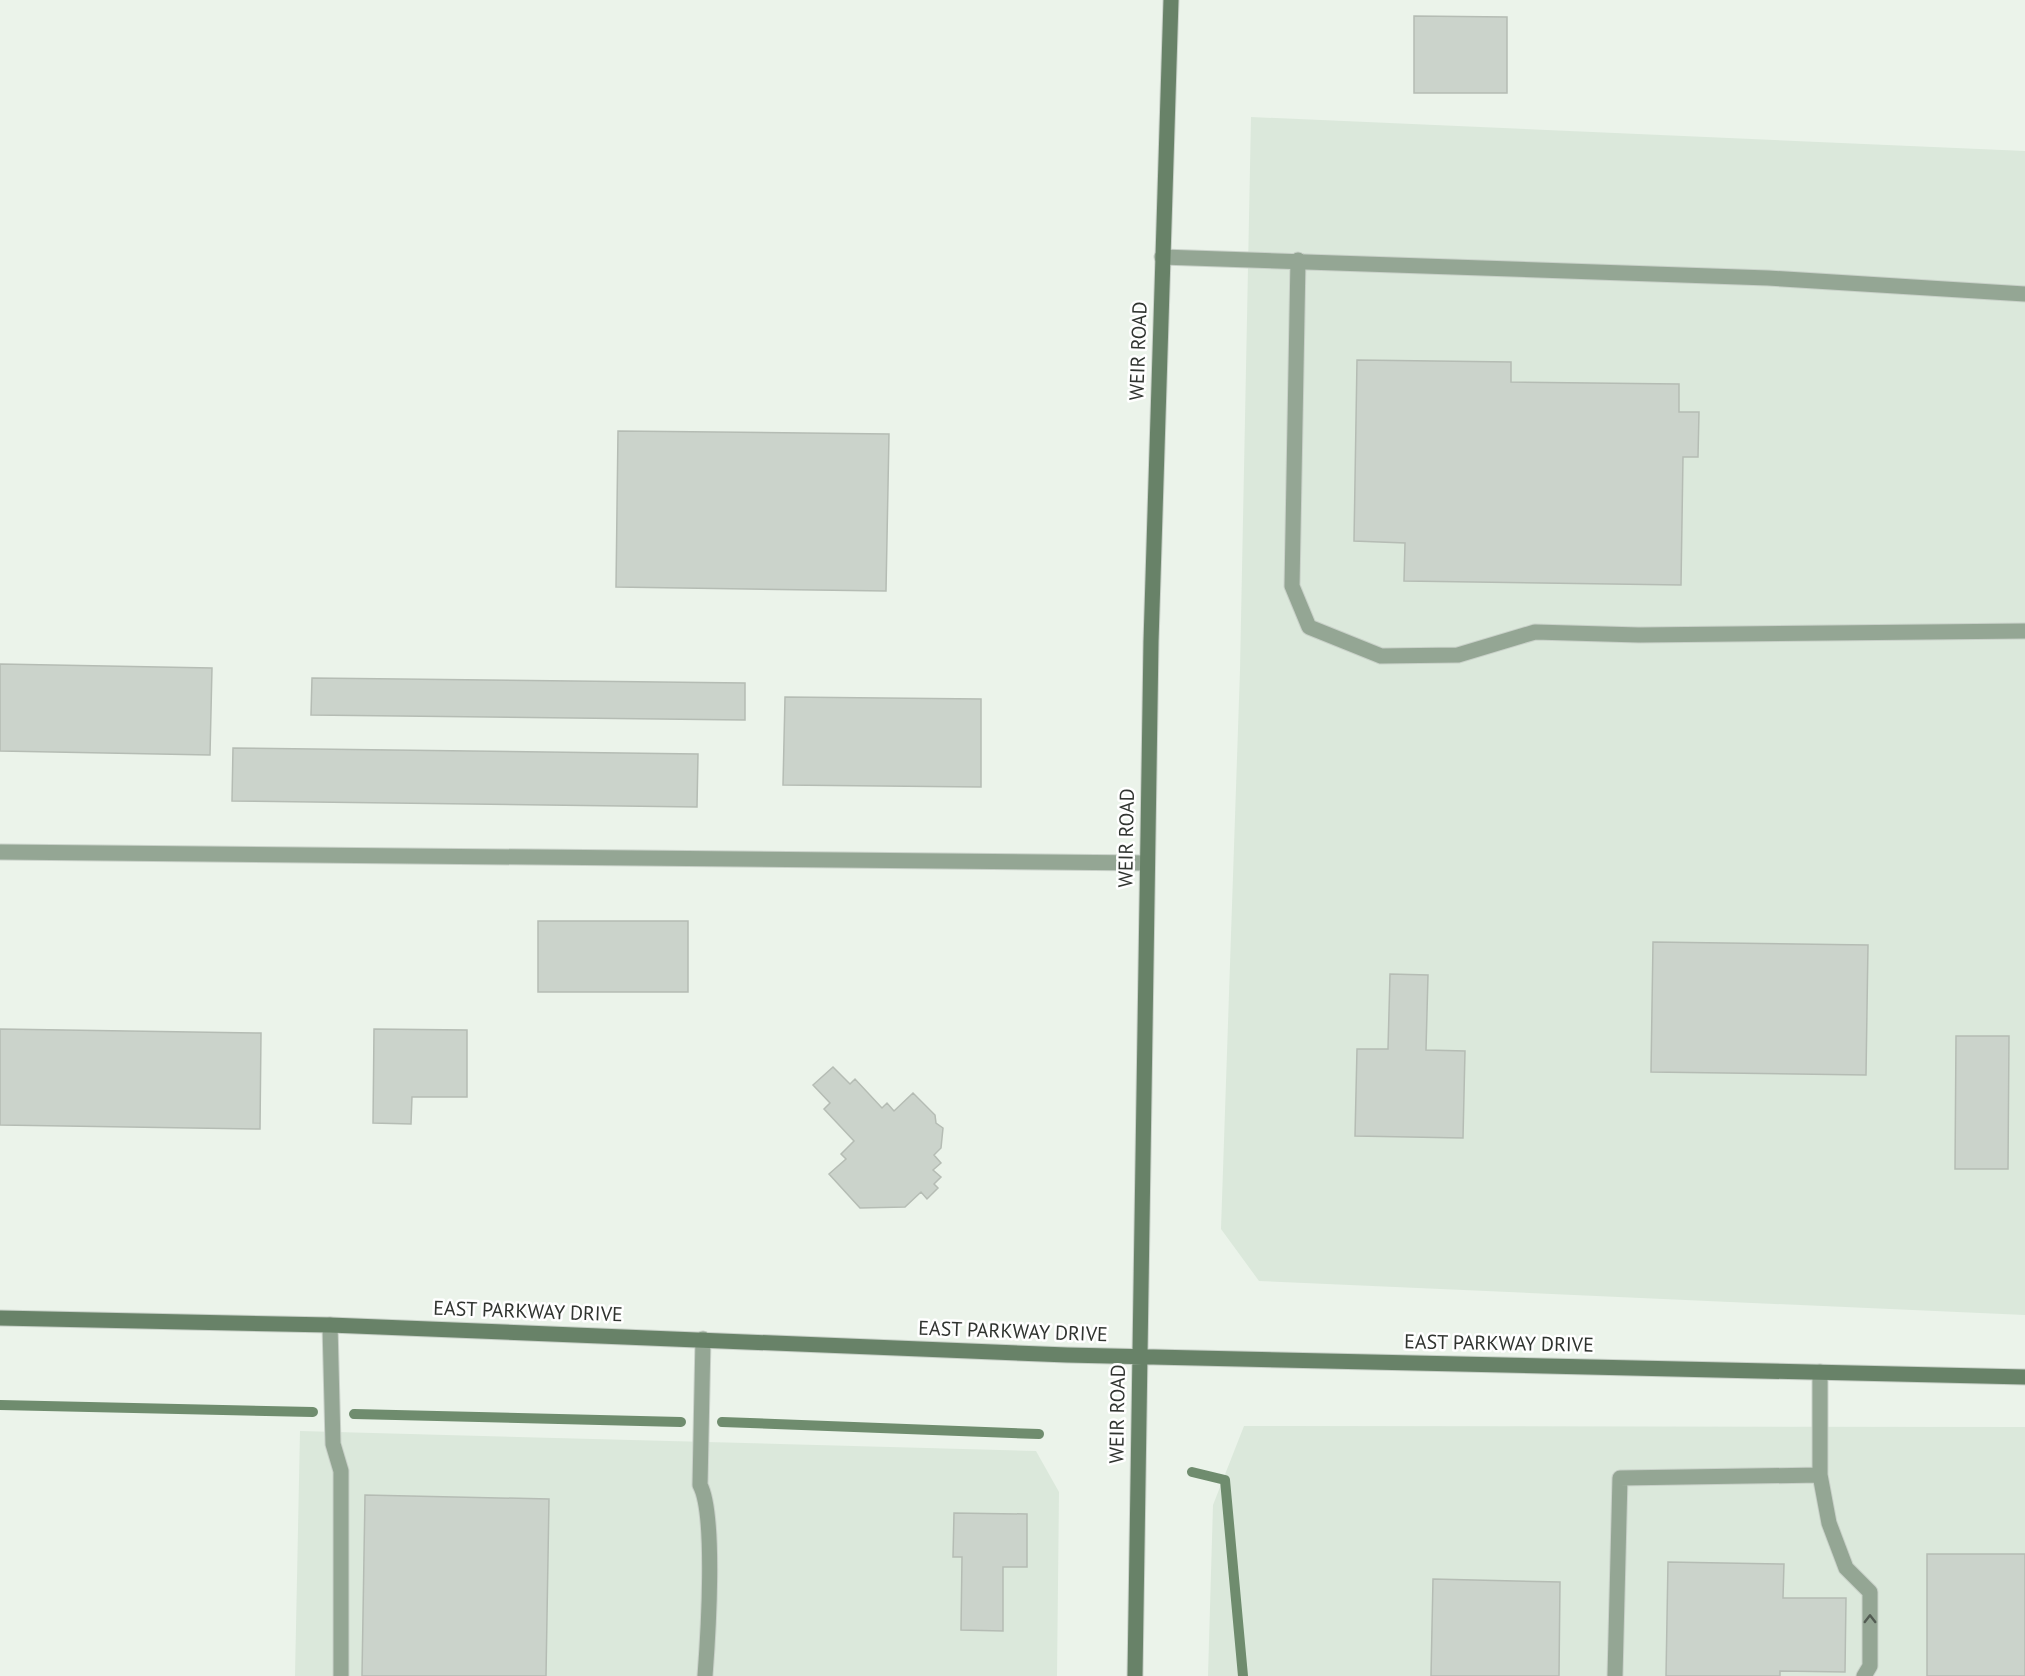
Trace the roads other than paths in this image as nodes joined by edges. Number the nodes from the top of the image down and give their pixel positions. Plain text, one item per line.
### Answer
1 (1170, 0) edge
2 (1162, 257) junction
3 (1298, 260) junction
4 (2025, 294) edge
5 (2025, 631) edge
6 (0, 852) edge
7 (1147, 864) junction
8 (0, 1317) edge
9 (330, 1325) junction
10 (704, 1339) junction
11 (1139, 1355) junction
12 (1820, 1372) junction
13 (2025, 1377) edge
14 (1820, 1475) junction
15 (342, 1676) edge
16 (705, 1676) edge
17 (1135, 1676) edge
18 (1615, 1676) edge
19 (1864, 1676) edge

1 - 2 main road, WEIR ROAD
2 - 3 lane
2 - 7 main road, WEIR ROAD
3 - 4 lane
3 - 5 lane
6 - 7 lane
7 - 11 main road, WEIR ROAD
8 - 9 main road, EAST PARKWAY DRIVE
9 - 10 main road, EAST PARKWAY DRIVE
9 - 15 lane
10 - 11 main road, EAST PARKWAY DRIVE
10 - 16 lane
11 - 12 main road, EAST PARKWAY DRIVE
11 - 17 main road, WEIR ROAD
12 - 13 main road, EAST PARKWAY DRIVE
12 - 14 lane
14 - 18 lane
19 -> 14 lane

